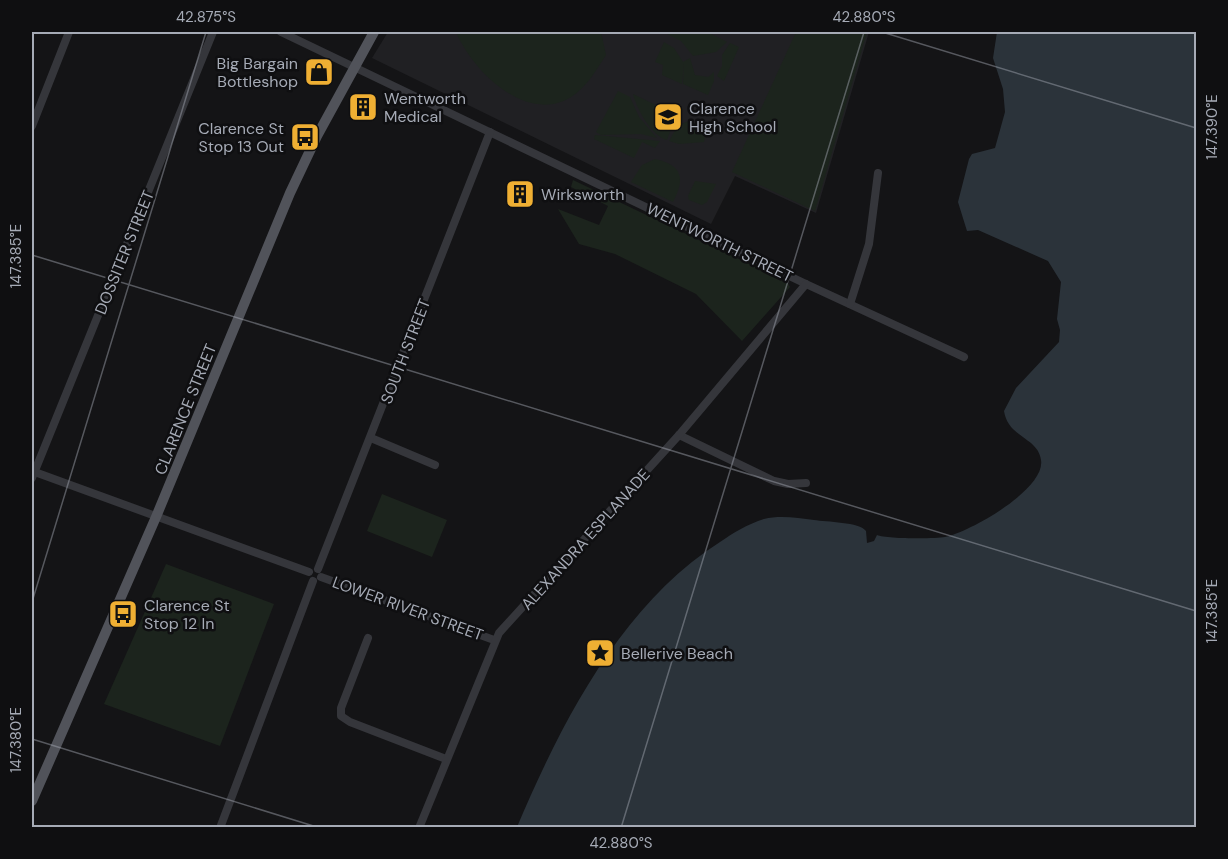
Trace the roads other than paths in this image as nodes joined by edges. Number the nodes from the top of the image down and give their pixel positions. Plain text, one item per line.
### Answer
1 (69, 32) edge
2 (213, 32) edge
3 (281, 32) edge
4 (374, 32) edge
5 (354, 66) junction
6 (32, 126) edge
7 (490, 132) junction
8 (878, 173) dead end
9 (806, 284) junction
10 (850, 304) junction
11 (964, 357) dead end
12 (679, 435) junction
13 (371, 438) junction
14 (435, 465) dead end
15 (33, 474) edge
16 (806, 483) dead end
17 (156, 516) junction
18 (316, 575) junction
19 (368, 638) dead end
20 (494, 640) junction
21 (446, 759) junction
22 (32, 801) edge
23 (220, 828) edge
24 (418, 828) edge

1 - 6 street
2 - 15 street, DOSSITER STREET
3 - 5 street, WENTWORTH STREET
4 - 5 main road, CLARENCE STREET
5 - 7 street, WENTWORTH STREET
5 - 17 main road, CLARENCE STREET
7 - 9 street, WENTWORTH STREET
7 - 13 street, SOUTH STREET
8 - 10 street
9 - 10 street, WENTWORTH STREET
9 - 12 street, ALEXANDRA ESPLANADE
10 - 11 street, WENTWORTH STREET
12 - 16 street
12 - 20 street, ALEXANDRA ESPLANADE
13 - 14 street
13 - 18 street, SOUTH STREET
15 - 17 street, LOWER RIVER STREET
17 - 18 street, LOWER RIVER STREET
17 - 22 main road, CLARENCE STREET
18 - 20 street, LOWER RIVER STREET
18 - 23 street, SOUTH STREET
19 - 21 street
20 - 21 street, ALEXANDRA ESPLANADE
21 - 24 street, ALEXANDRA ESPLANADE

